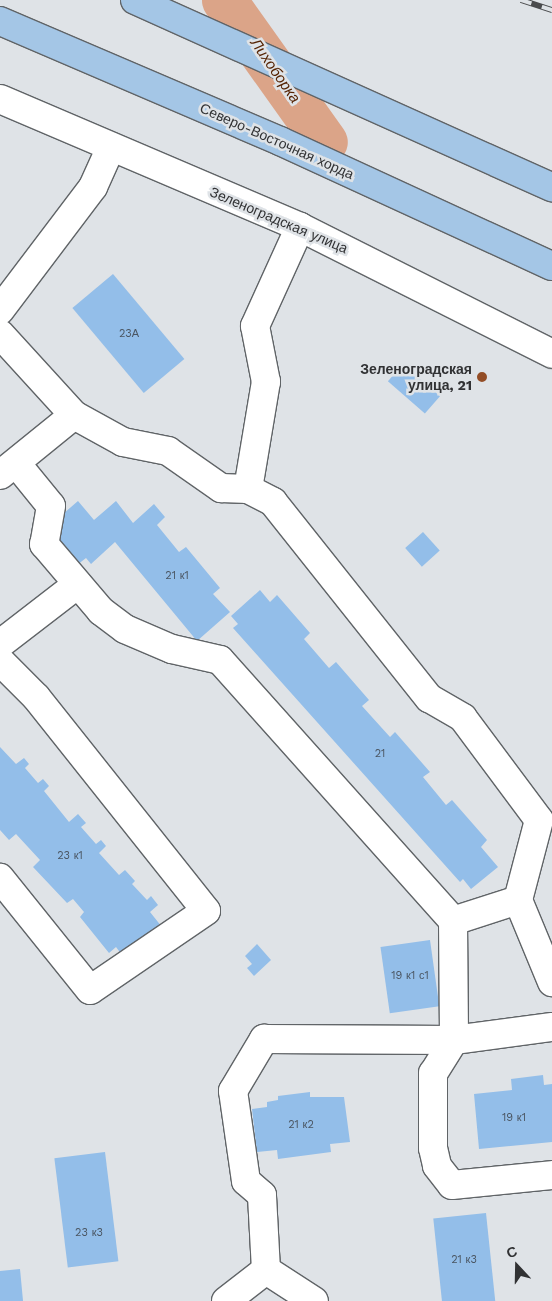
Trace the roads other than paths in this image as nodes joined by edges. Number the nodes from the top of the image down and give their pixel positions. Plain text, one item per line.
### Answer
1 (135, 0) edge
2 (0, 21) edge
3 (0, 99) edge
4 (111, 147) junction
5 (552, 187) edge
6 (300, 227) junction
7 (552, 266) edge
8 (0, 310) edge
9 (0, 334) edge
10 (552, 354) edge
11 (74, 415) junction
12 (8, 468) edge
13 (248, 489) junction
14 (78, 584) junction
15 (0, 644) edge
16 (0, 660) edge
17 (0, 878) edge
18 (518, 900) junction
19 (452, 920) junction
20 (552, 982) edge
21 (552, 1027) edge
22 (454, 1040) junction
23 (552, 1175) edge
24 (266, 1270) junction
25 (226, 1301) edge
26 (314, 1301) edge

1 - 5 main road
2 - 7 main road, Северо-Восточная хорда
3 - 4 street, Зеленоградская улица
4 - 6 street, Зеленоградская улица
4 - 8 street
6 - 10 street, Зеленоградская улица
6 - 13 street
9 - 11 street
11 - 12 street
11 - 13 street
12 - 14 street
13 - 18 street
14 - 15 street
14 - 19 street
16 - 17 street
18 - 19 street
18 - 20 street
19 - 22 street
21 - 22 street
22 - 23 street
22 - 24 street
24 - 25 street
24 - 26 street

